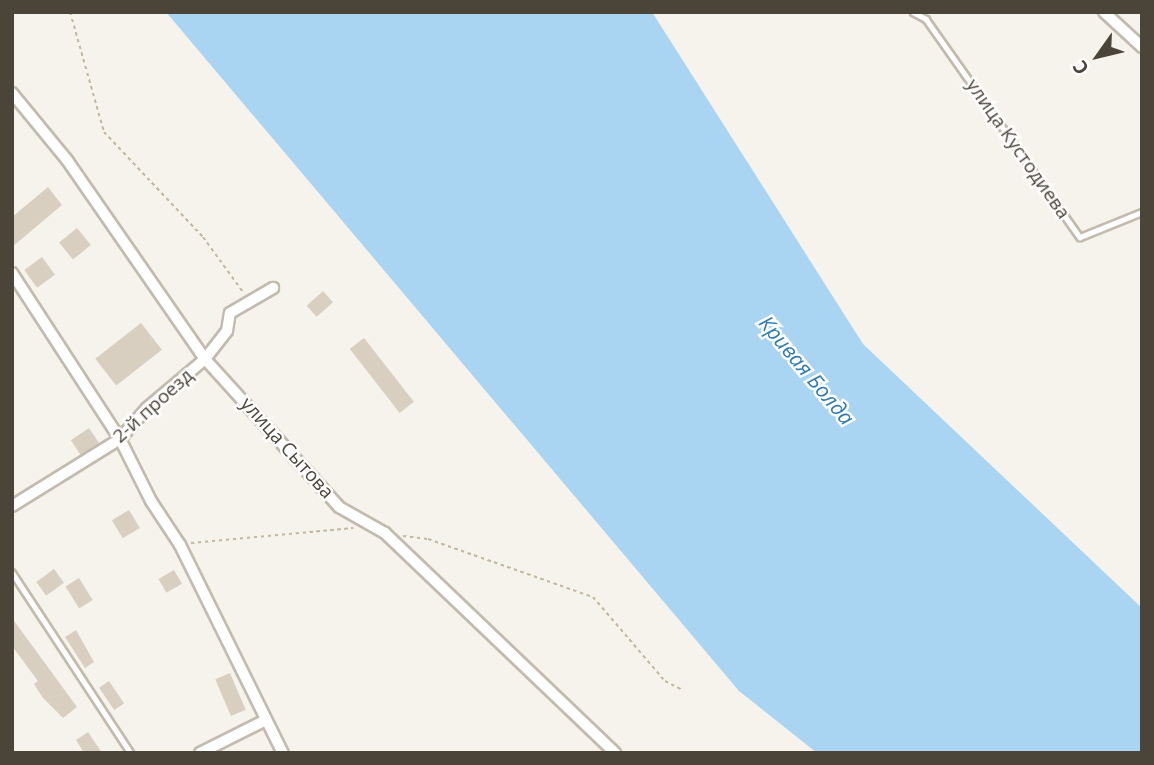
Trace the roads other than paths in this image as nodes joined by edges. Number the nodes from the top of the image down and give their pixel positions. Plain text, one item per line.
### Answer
1 (913, 12) edge
2 (1104, 12) edge
3 (1142, 47) edge
4 (12, 93) edge
5 (1142, 212) edge
6 (12, 273) edge
7 (273, 288) dead end
8 (205, 359) junction
9 (120, 439) junction
10 (12, 506) edge
11 (12, 572) edge
12 (264, 720) junction
13 (131, 753) edge
14 (200, 753) edge
15 (283, 753) edge
16 (615, 753) edge

1 - 5 lane, улица Кустодиева
2 - 3 street
4 - 8 street, улица Сытова
6 - 9 street
7 - 8 street, 2-й проезд
8 - 9 street, 2-й проезд
8 - 16 street, улица Сытова
9 - 10 street, 2-й проезд
9 - 12 street
11 - 13 lane
12 - 14 street
12 - 15 street

